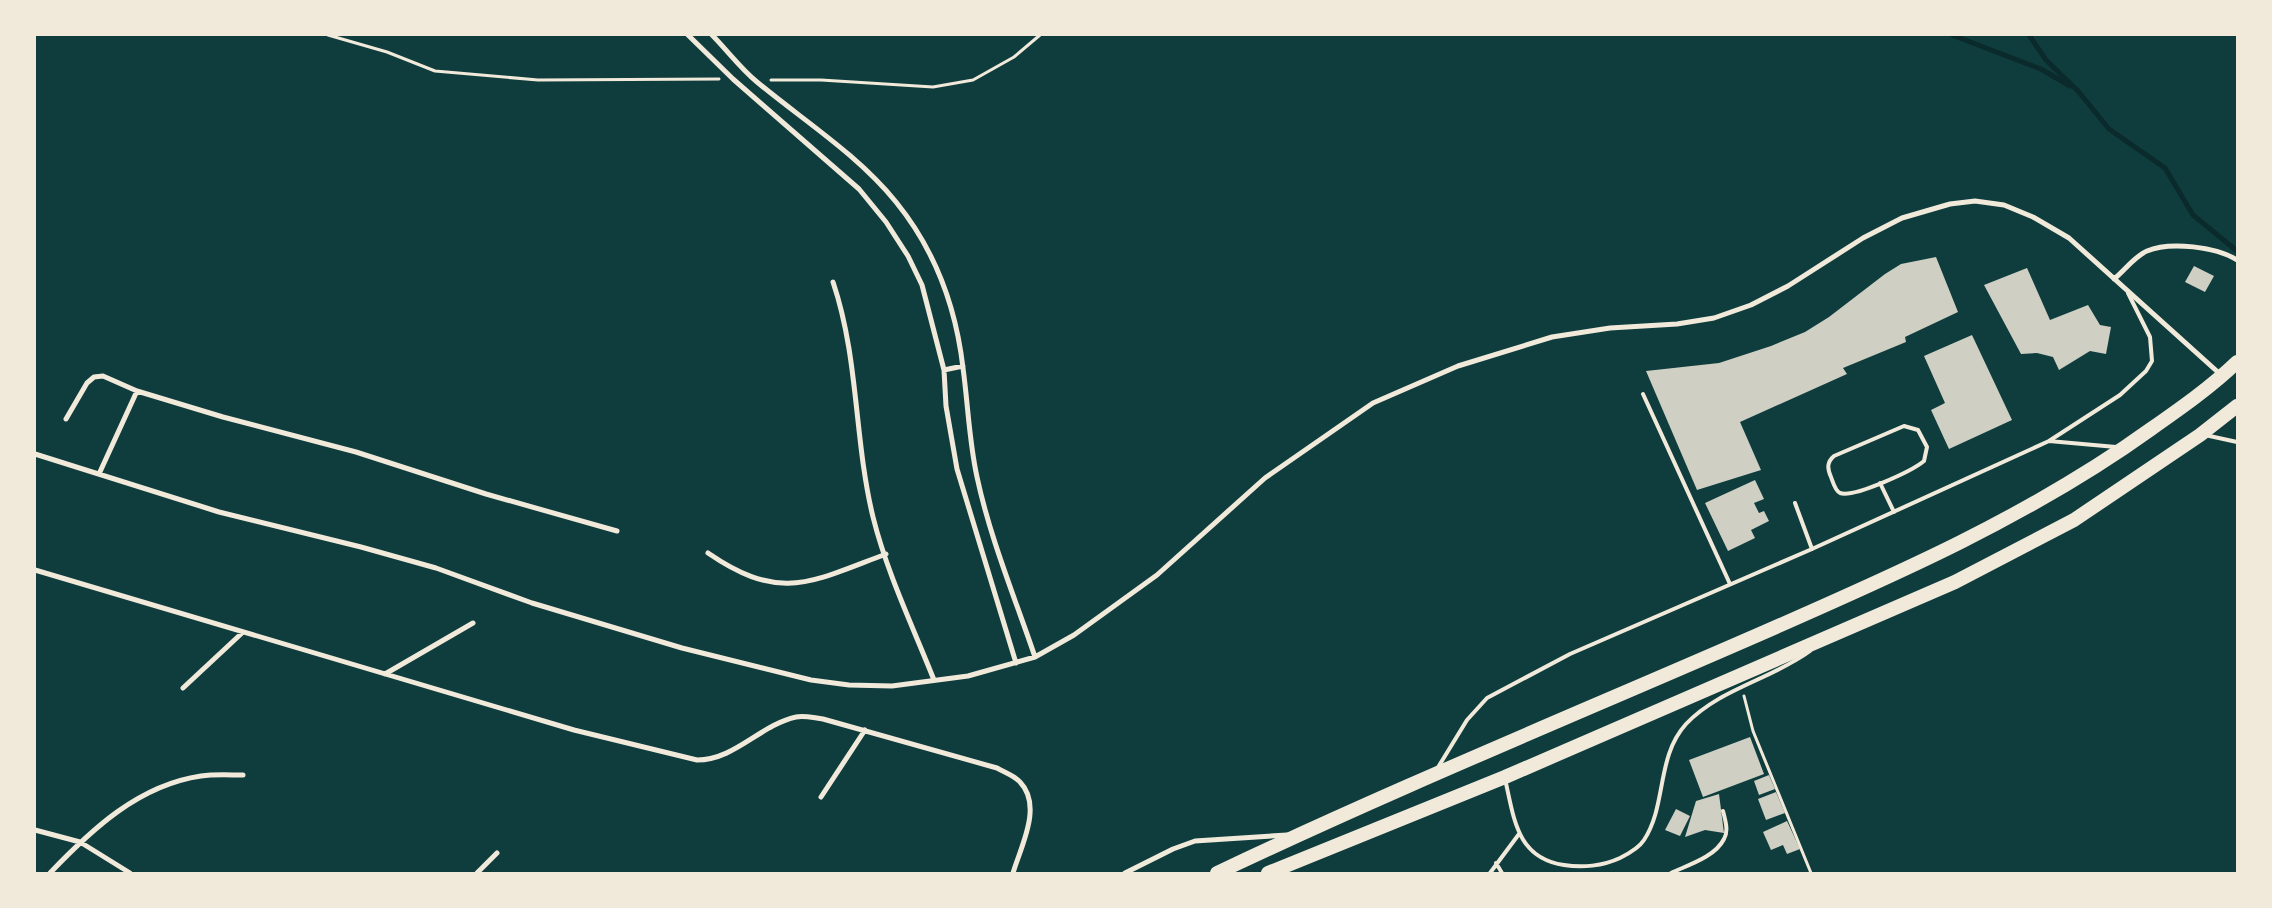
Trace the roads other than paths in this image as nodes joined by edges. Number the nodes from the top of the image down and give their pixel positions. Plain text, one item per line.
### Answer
1 (688, 35) edge
2 (712, 35) edge
3 (2237, 260) edge
4 (2114, 279) junction
5 (832, 282) dead end
6 (2128, 291) junction
7 (2237, 362) edge
8 (963, 366) junction
9 (944, 370) junction
10 (2222, 376) junction
11 (137, 391) junction
12 (1643, 394) dead end
13 (2237, 406) edge
14 (66, 418) dead end
15 (2200, 434) junction
16 (2049, 441) junction
17 (2237, 442) edge
18 (2126, 447) junction
19 (35, 454) edge
20 (99, 474) junction
21 (1880, 483) junction
22 (1795, 504) dead end
23 (1894, 512) junction
24 (617, 531) dead end
25 (1812, 549) junction
26 (708, 553) dead end
27 (886, 554) junction
28 (35, 570) edge
29 (1730, 584) junction
30 (473, 623) dead end
31 (242, 633) junction
32 (1828, 638) junction
33 (1035, 657) junction
34 (1016, 663) junction
35 (385, 674) junction
36 (934, 680) junction
37 (182, 688) dead end
38 (865, 730) junction
39 (1435, 773) junction
40 (243, 775) dead end
41 (1505, 777) junction
42 (821, 797) dead end
43 (1723, 811) dead end
44 (35, 830) edge
45 (1302, 834) junction
46 (1519, 834) junction
47 (80, 842) junction
48 (498, 853) dead end
49 (1496, 863) junction
50 (50, 873) edge
51 (130, 873) edge
52 (477, 873) edge
53 (1013, 873) edge
54 (1125, 873) edge
55 (1217, 873) edge
56 (1268, 873) edge
57 (1490, 873) edge
58 (1502, 873) edge
59 (1671, 873) edge

1 - 9 street
2 - 8 street
3 - 4 street
4 - 6 street
4 - 33 street
5 - 27 street
6 - 10 street
6 - 16 lane
7 - 10 highway
8 - 9 street
8 - 33 street
9 - 34 street
10 - 18 highway
11 - 14 street
11 - 20 street
11 - 24 street
12 - 29 lane
13 - 15 highway
15 - 17 lane
15 - 32 highway
16 - 18 lane
16 - 23 lane
18 - 39 highway
19 - 20 street
20 - 36 street
21 - 21 lane
21 - 23 lane
22 - 25 lane
23 - 25 lane
25 - 29 lane
26 - 27 street
27 - 36 street
28 - 31 street
29 - 39 lane
30 - 35 street
31 - 35 street
31 - 37 street
32 - 41 highway
32 - 46 lane
33 - 34 street
34 - 36 street
35 - 38 street
38 - 42 street
38 - 53 street
39 - 45 highway
40 - 47 street
41 - 46 lane
41 - 56 highway
43 - 59 lane
44 - 47 street
45 - 54 street
45 - 55 highway
46 - 49 lane
47 - 50 street
47 - 51 street
48 - 52 street
49 - 57 lane
49 - 58 lane

